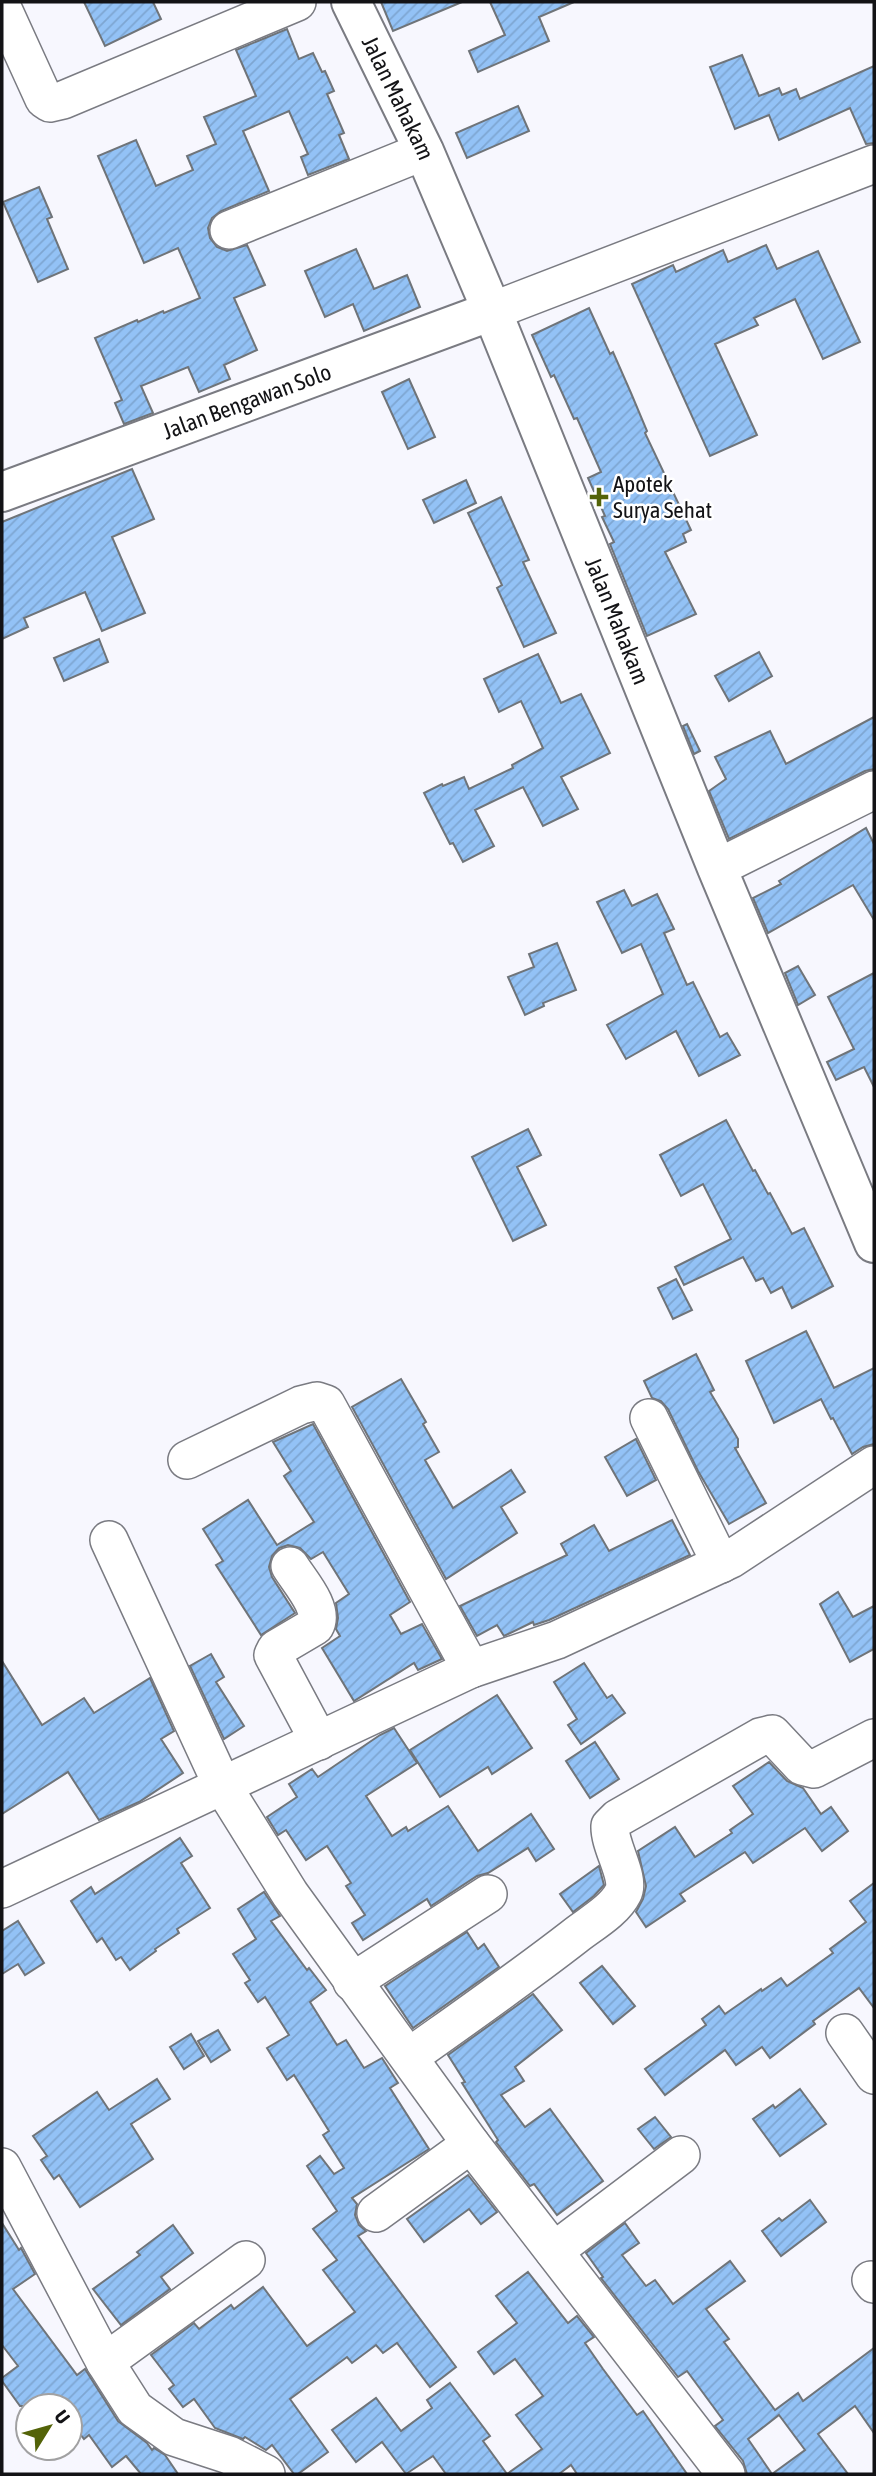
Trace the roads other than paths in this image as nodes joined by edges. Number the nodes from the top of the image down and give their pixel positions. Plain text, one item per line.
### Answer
1 (297, 2) edge
2 (351, 2) edge
3 (2, 6) edge
4 (424, 151) junction
5 (874, 164) edge
6 (229, 230) dead end
7 (492, 311) junction
8 (2, 492) edge
9 (874, 790) edge
10 (717, 868) junction
11 (874, 1243) edge
12 (649, 1418) dead end
13 (187, 1460) dead end
14 (874, 1465) edge
15 (109, 1540) dead end
16 (721, 1564) junction
17 (290, 1566) dead end
18 (471, 1669) junction
19 (874, 1738) edge
20 (318, 1741) junction
21 (222, 1785) junction
22 (2, 1889) edge
23 (488, 1894) dead end
24 (352, 1982) junction
25 (845, 2033) dead end
26 (410, 2057) junction
27 (874, 2075) edge
28 (471, 2144) junction
29 (681, 2155) dead end
30 (2, 2167) edge
31 (376, 2213) dead end
32 (554, 2251) junction
33 (246, 2260) dead end
34 (105, 2362) junction
35 (266, 2474) edge
36 (726, 2474) edge

1 - 3 street
2 - 4 main road, Jalan Mahakam
4 - 6 street
4 - 7 main road, Jalan Mahakam
5 - 7 street
7 - 8 main road, Jalan Bengawan Solo
7 - 10 main road, Jalan Mahakam
9 - 10 street
10 - 11 main road, Jalan Mahakam
12 - 16 street
13 - 18 street
14 - 16 street
15 - 21 street
16 - 18 street
17 - 20 street
18 - 20 street
19 - 26 street
20 - 21 street
21 - 22 street
21 - 24 street
23 - 24 street
24 - 26 street
25 - 27 street
26 - 28 street
28 - 31 street
28 - 32 street
29 - 32 street
30 - 34 street
32 - 36 street
33 - 34 street
34 - 35 street

